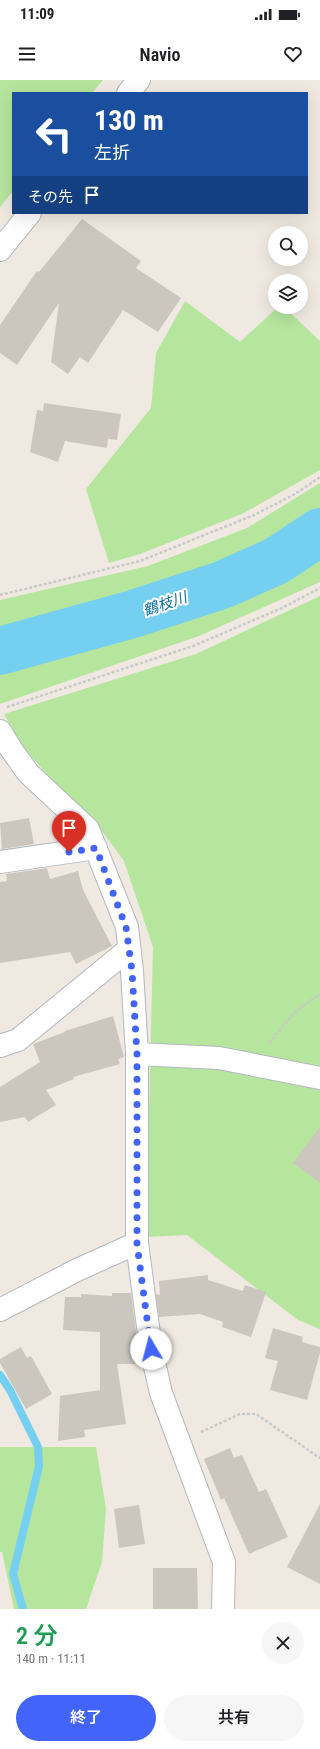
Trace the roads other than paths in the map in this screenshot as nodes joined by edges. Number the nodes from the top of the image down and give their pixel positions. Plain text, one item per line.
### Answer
1 (139, 80) edge
2 (129, 92) edge
3 (29, 214) edge
4 (0, 250) edge
5 (0, 731) edge
6 (96, 848) junction
7 (0, 862) edge
8 (129, 949) junction
9 (0, 1046) edge
10 (137, 1054) junction
11 (320, 1078) edge
12 (137, 1244) junction
13 (0, 1310) edge
14 (224, 1609) edge

1 - 2 street
3 - 4 street
5 - 6 street
6 - 7 street
6 - 8 street
8 - 9 street
8 - 10 street
10 - 11 street
10 - 12 street
12 - 13 street
12 - 14 street

